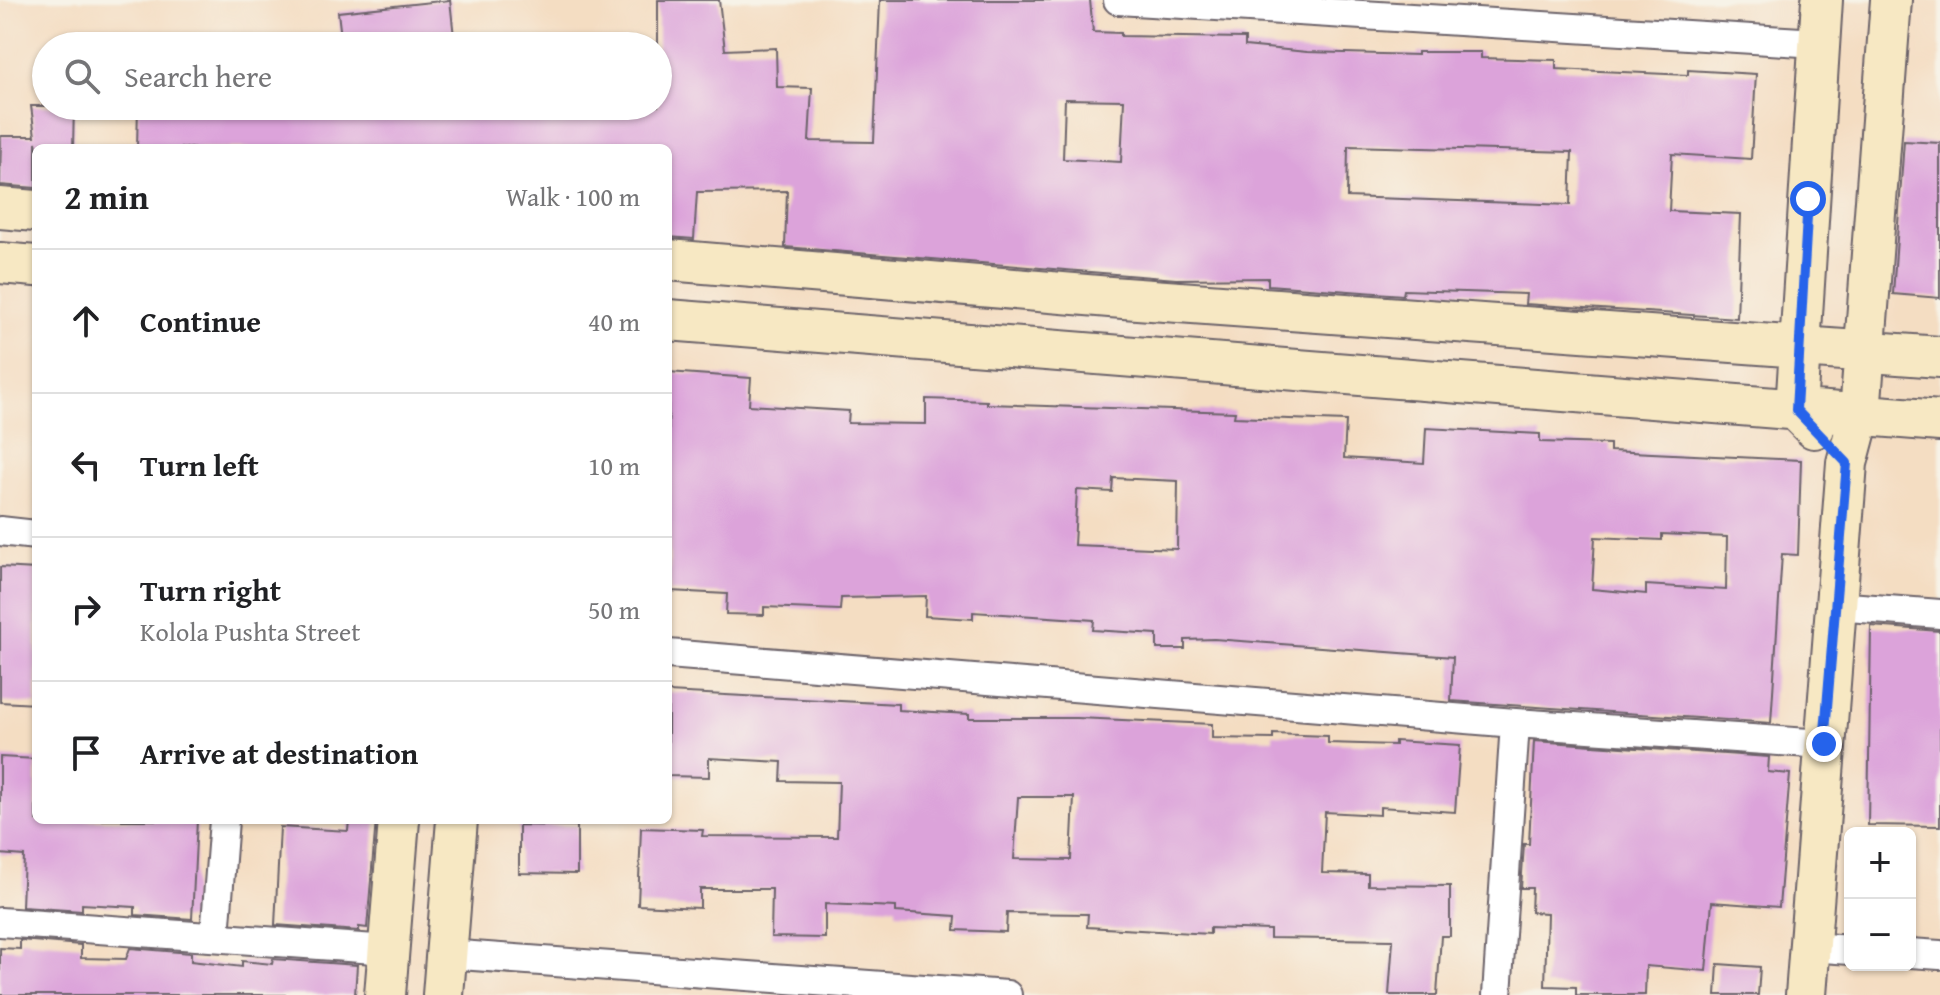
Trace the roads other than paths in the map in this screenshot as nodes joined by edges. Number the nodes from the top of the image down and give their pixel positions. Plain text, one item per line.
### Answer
1 (1118, 0) edge
2 (1822, 0) edge
3 (1891, 0) edge
4 (1818, 43) junction
5 (0, 208) edge
6 (32, 211) edge
7 (672, 260) edge
8 (0, 263) edge
9 (32, 266) edge
10 (672, 320) edge
11 (1800, 345) junction
12 (1863, 349) junction
13 (1940, 357) edge
14 (1796, 410) junction
15 (1860, 414) junction
16 (1940, 421) edge
17 (1847, 463) junction
18 (0, 531) edge
19 (32, 535) edge
20 (1835, 606) junction
21 (1940, 614) edge
22 (672, 654) edge
23 (1515, 723) junction
24 (1824, 744) junction
25 (224, 824) edge
26 (399, 824) edge
27 (457, 824) edge
28 (0, 922) edge
29 (215, 936) junction
30 (1811, 947) junction
31 (389, 950) junction
32 (1844, 950) edge
33 (1916, 953) edge
34 (446, 954) junction
35 (1940, 955) edge
36 (385, 995) edge
37 (443, 995) edge
38 (1007, 995) edge
39 (1497, 995) edge
40 (1806, 995) edge

1 - 4 street
2 - 4 main road
3 - 12 main road
4 - 11 main road
5 - 6 main road
7 - 11 main road
8 - 9 main road
10 - 14 main road
11 - 12 main road
11 - 14 main road
12 - 13 main road
12 - 15 main road
14 - 15 main road
14 - 17 main road
15 - 16 main road
15 - 17 main road
17 - 20 main road
18 - 19 street
20 - 21 street
20 - 24 main road
22 - 23 street
23 - 24 street
23 - 39 street
24 - 30 main road
25 - 29 street
26 - 31 main road
27 - 34 main road
28 - 29 street
29 - 31 street
30 - 32 street
30 - 40 main road
31 - 36 main road
33 - 35 street
34 - 37 main road
34 - 38 street

